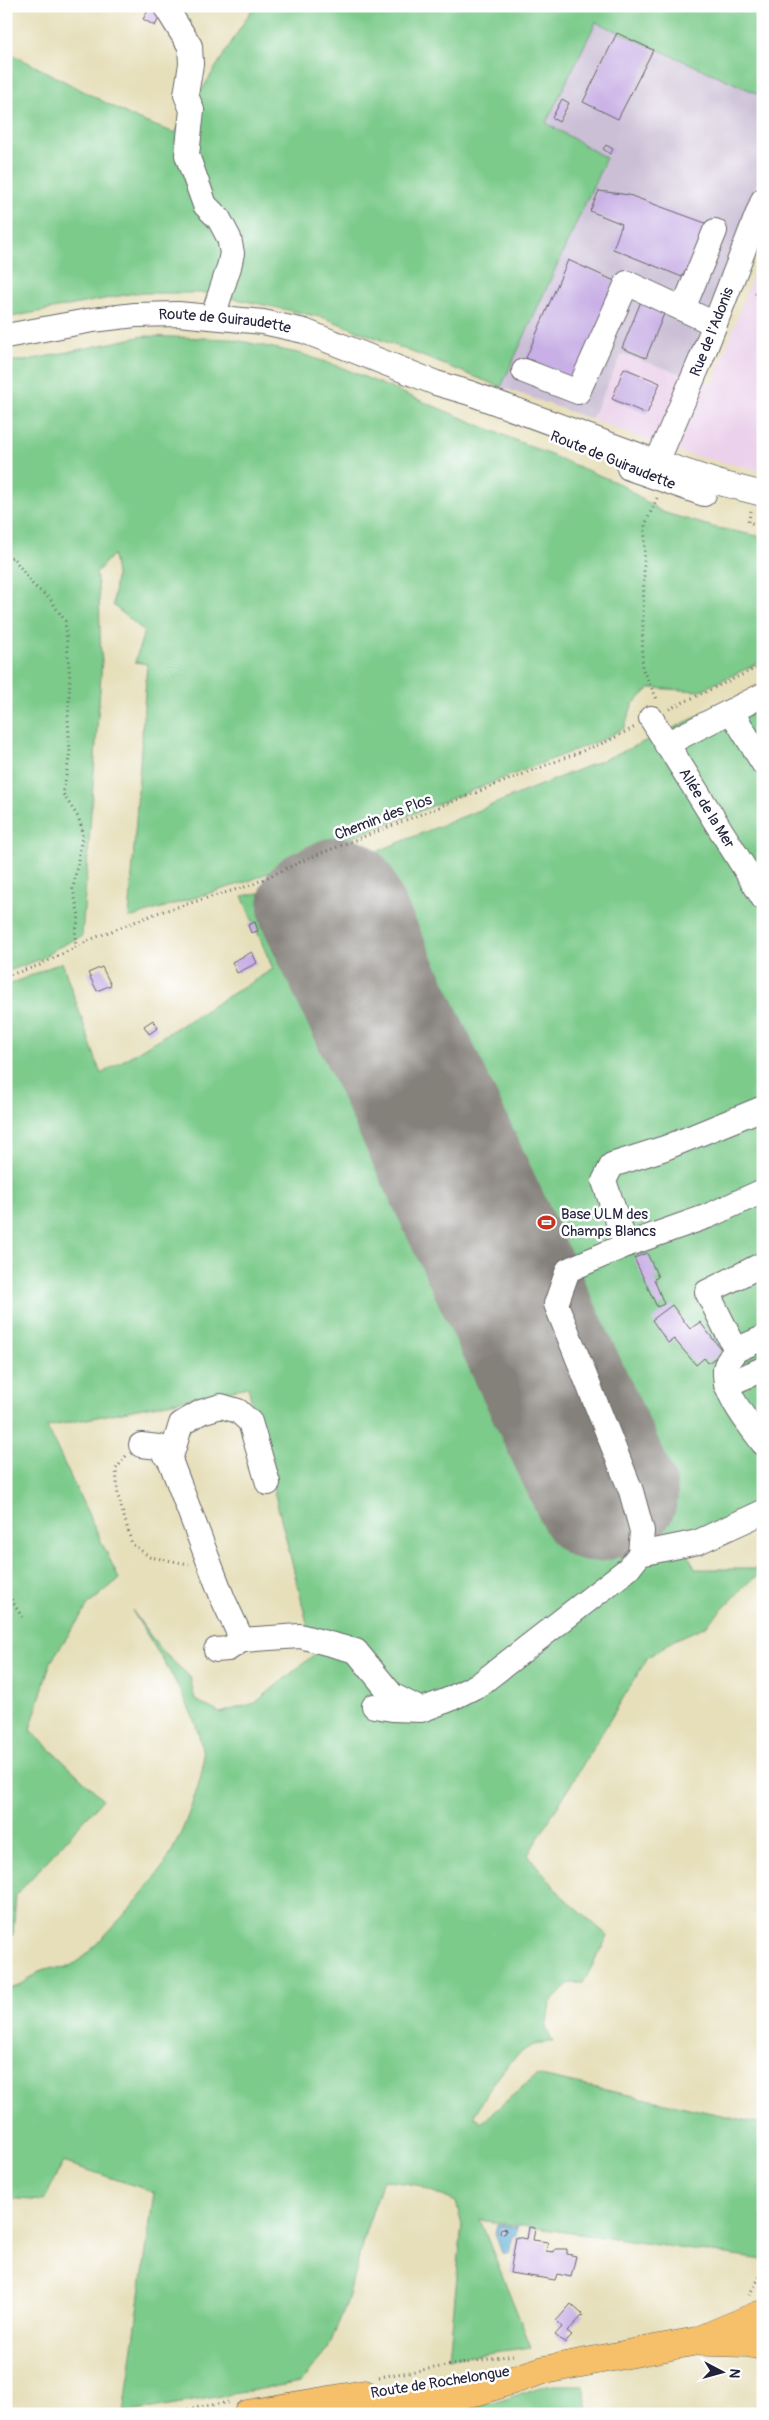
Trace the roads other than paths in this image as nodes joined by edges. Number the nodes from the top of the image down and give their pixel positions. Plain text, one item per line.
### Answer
1 (165, 6) edge
2 (763, 200) edge
3 (716, 231) dead end
4 (683, 309) junction
5 (213, 316) junction
6 (715, 324) junction
7 (6, 336) edge
8 (524, 371) dead end
9 (436, 383) junction
10 (662, 472) junction
11 (763, 494) edge
12 (763, 508) edge
13 (763, 696) edge
14 (731, 711) junction
15 (658, 715) road end
16 (666, 744) junction
17 (763, 763) edge
18 (763, 898) edge
19 (763, 1108) edge
20 (763, 1191) edge
21 (626, 1245) junction
22 (763, 1264) edge
23 (763, 1338) edge
24 (736, 1350) junction
25 (763, 1369) edge
26 (726, 1386) junction
27 (760, 1435) edge
28 (141, 1445) road end
29 (170, 1460) junction
30 (268, 1483) dead end
31 (763, 1512) edge
32 (640, 1554) junction
33 (242, 1640) junction
34 (216, 1650) dead end
35 (374, 1706) dead end
36 (421, 1710) junction
37 (756, 2308) edge
38 (697, 2341) junction
39 (763, 2344) edge
40 (544, 2370) junction
41 (239, 2408) edge
42 (341, 2414) edge

1 - 5 street
2 - 6 street, Rue de l'Adonis
3 - 4 street
4 - 6 street
4 - 8 street
5 - 7 street, Route de Guiraudette
5 - 9 street, Route de Guiraudette
6 - 10 street, Rue de l'Adonis
9 - 10 street, Route de Guiraudette
9 - 10 street, Route de Guiraudette
10 - 11 street, Route de Guiraudette
10 - 12 street, Route de Guiraudette
13 - 14 street
14 - 16 street
14 - 17 street
15 - 16 street, Allée de la Mer
16 - 18 street, Allée de la Mer
19 - 21 street
20 - 21 street
21 - 32 street
22 - 24 street
23 - 24 street
24 - 26 street
25 - 26 street
26 - 27 street
28 - 29 street
29 - 30 street
29 - 33 street
31 - 32 street
32 - 36 street
33 - 34 street
33 - 36 street
35 - 36 street
37 - 38 main road, Route de Rochelongue
37 - 39 main road
38 - 39 main road, Route de Rochelongue
38 - 40 main road, Route de Rochelongue
40 - 41 main road, Route de Rochelongue
40 - 42 main road, Route de Rochelongue

